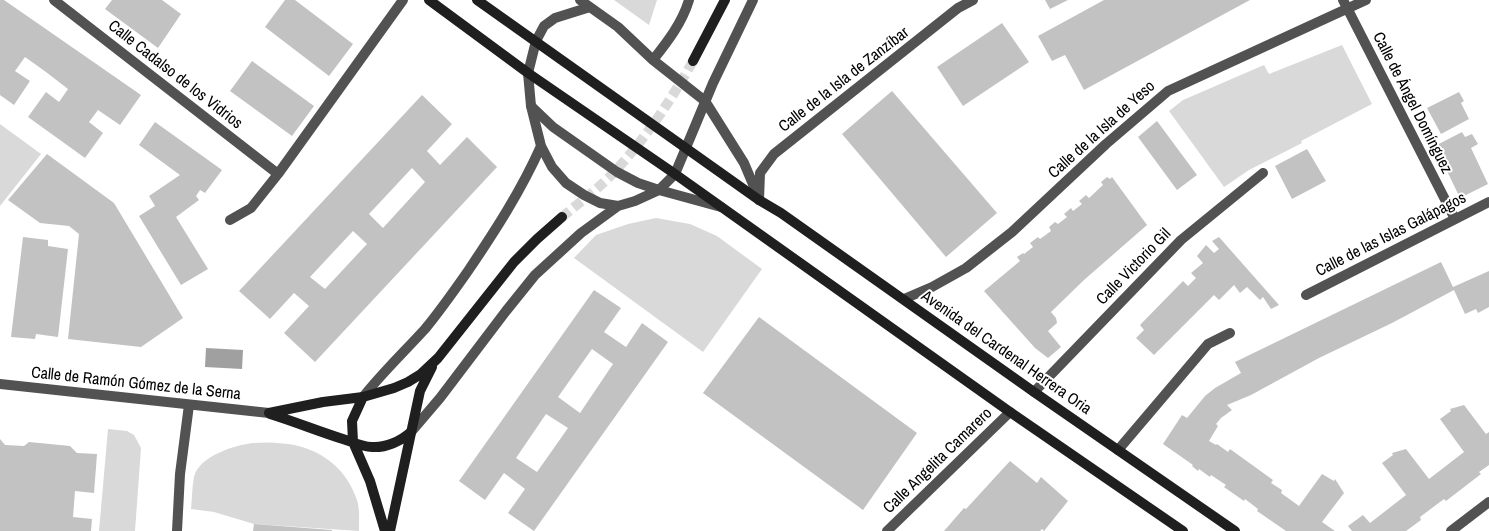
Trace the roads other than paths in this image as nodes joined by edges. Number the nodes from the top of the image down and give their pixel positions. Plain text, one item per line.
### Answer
1 (54, 0) edge
2 (403, 0) edge
3 (429, 0) edge
4 (477, 0) edge
5 (580, 0) edge
6 (689, 0) edge
7 (725, 0) edge
8 (753, 0) edge
9 (973, 0) edge
10 (1366, 0) edge
11 (1345, 5) edge
12 (590, 8) junction
13 (536, 41) junction
14 (653, 60) junction
15 (693, 61) tunnel mouth
16 (528, 73) junction
17 (706, 101) junction
18 (531, 106) junction
19 (541, 146) junction
20 (686, 147) junction
21 (1263, 173) dead end
22 (278, 174) junction
23 (675, 174) junction
24 (659, 190) junction
25 (759, 200) junction
26 (1489, 202) edge
27 (618, 206) junction
28 (722, 207) junction
29 (562, 217) tunnel mouth
30 (1455, 219) junction
31 (230, 220) dead end
32 (1306, 295) dead end
33 (904, 299) junction
34 (1230, 333) dead end
35 (438, 358) junction
36 (0, 384) edge
37 (1034, 392) junction
38 (363, 397) junction
39 (189, 405) junction
40 (1010, 412) junction
41 (269, 414) junction
42 (411, 432) junction
43 (353, 442) junction
44 (1118, 450) junction
45 (1489, 502) edge
46 (176, 531) edge
47 (385, 531) edge
48 (390, 531) edge
49 (887, 531) edge
50 (1183, 531) edge
51 (1235, 531) edge
52 (1451, 531) edge

1 - 22 street, Calle Cadalso de los Vidrios
2 - 22 street
3 - 16 main road
4 - 13 main road, Avenida del Cardenal Herrera Oria
5 - 12 street
6 - 14 street
7 - 15 main road
8 - 17 street
9 - 25 street, Calle de la Isla de Zanzíbar
10 - 11 street, Calle de la Isla de Yeso
11 - 30 street, Calle de Ángel Domínguez
11 - 33 street, Calle de la Isla de Yeso
12 - 13 street
12 - 14 street
13 - 16 street
13 - 20 main road, Avenida del Cardenal Herrera Oria
14 - 17 street
16 - 18 street
16 - 23 main road
17 - 20 street
17 - 25 street
18 - 19 street
18 - 24 street
19 - 27 street
19 - 38 street
20 - 23 street
20 - 25 main road, Avenida del Cardenal Herrera Oria
21 - 37 street, Calle Victorio Gil
22 - 31 street
23 - 24 street
23 - 28 main road
24 - 27 street
24 - 28 street
25 - 33 main road, Avenida del Cardenal Herrera Oria
26 - 30 street, Calle de las Islas Galápagos
27 - 42 street, Calle de Ramón Gómez de la Serna
28 - 40 main road
29 - 35 main road, Calle de Ramón Gómez de la Serna
30 - 32 street, Calle de las Islas Galápagos
33 - 37 main road, Avenida del Cardenal Herrera Oria
34 - 44 street
35 - 38 main road, Calle de Ramón Gómez de la Serna
35 - 42 main road, Calle de Ramón Gómez de la Serna
36 - 39 street, Calle de Ramón Gómez de la Serna
37 - 44 main road, Avenida del Cardenal Herrera Oria
38 - 41 main road, Calle de Ramón Gómez de la Serna
38 - 43 main road
39 - 41 street, Calle de Ramón Gómez de la Serna
39 - 46 street
40 - 49 street, Calle Angelita Camarero
40 - 50 main road
41 - 43 main road, Calle de Ramón Gómez de la Serna
42 - 43 main road, Calle de Ramón Gómez de la Serna
42 - 48 main road, Calle de Ramón Gómez de la Serna
43 - 47 main road
44 - 51 main road, Avenida del Cardenal Herrera Oria
45 - 52 street

